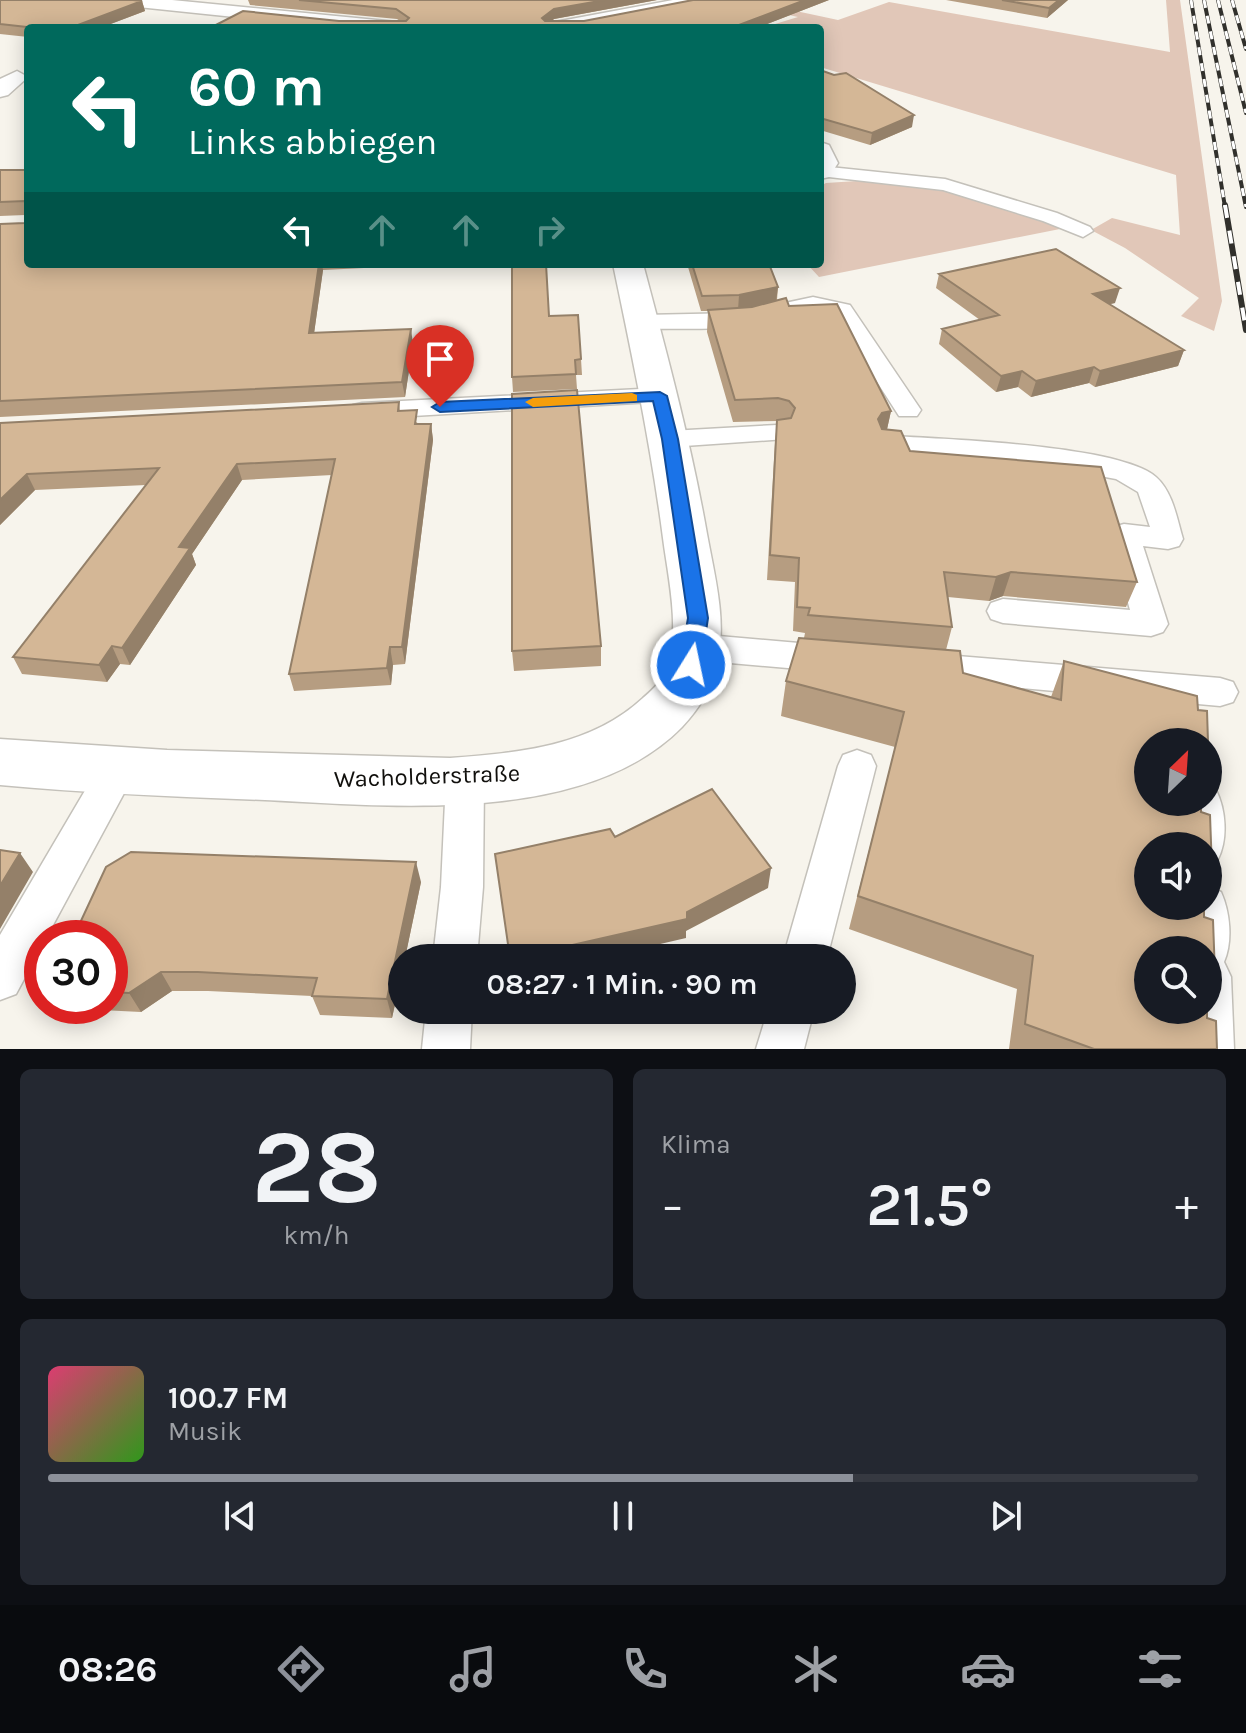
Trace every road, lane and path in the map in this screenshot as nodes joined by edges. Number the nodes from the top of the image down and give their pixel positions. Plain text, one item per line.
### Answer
1 (119, 0) edge
2 (320, 0) edge
3 (701, 0) edge
4 (275, 17) junction
5 (353, 24) edge
6 (576, 24) edge
7 (824, 171) edge
8 (1083, 231) dead end
9 (629, 268) edge
10 (643, 322) junction
11 (908, 410) dead end
12 (330, 412) edge
13 (665, 418) junction
14 (777, 433) edge
15 (890, 444) edge
16 (1003, 611) dead end
17 (696, 647) junction
18 (1203, 700) dead end
19 (0, 762) edge
20 (857, 766) dead end
21 (117, 771) junction
22 (465, 780) junction
23 (456, 944) edge
24 (809, 944) edge
25 (0, 978) edge
26 (448, 1024) edge
27 (787, 1024) edge
28 (1209, 1024) edge
29 (446, 1049) edge
30 (780, 1049) edge
31 (1210, 1049) edge

1 - 4 street
2 - 4 street
3 - 6 street
4 - 5 street
7 - 8 lane
9 - 10 street, Wacholderstraße
10 - 11 lane
10 - 13 street, Wacholderstraße
12 - 13 lane
13 - 14 lane
13 - 17 street, Wacholderstraße
15 - 16 lane
17 - 18 lane
17 - 22 street, Wacholderstraße
19 - 21 street, Wacholderstraße
20 - 24 lane
21 - 22 street, Wacholderstraße
21 - 25 lane
22 - 23 lane
26 - 29 lane
27 - 30 lane
28 - 31 lane

